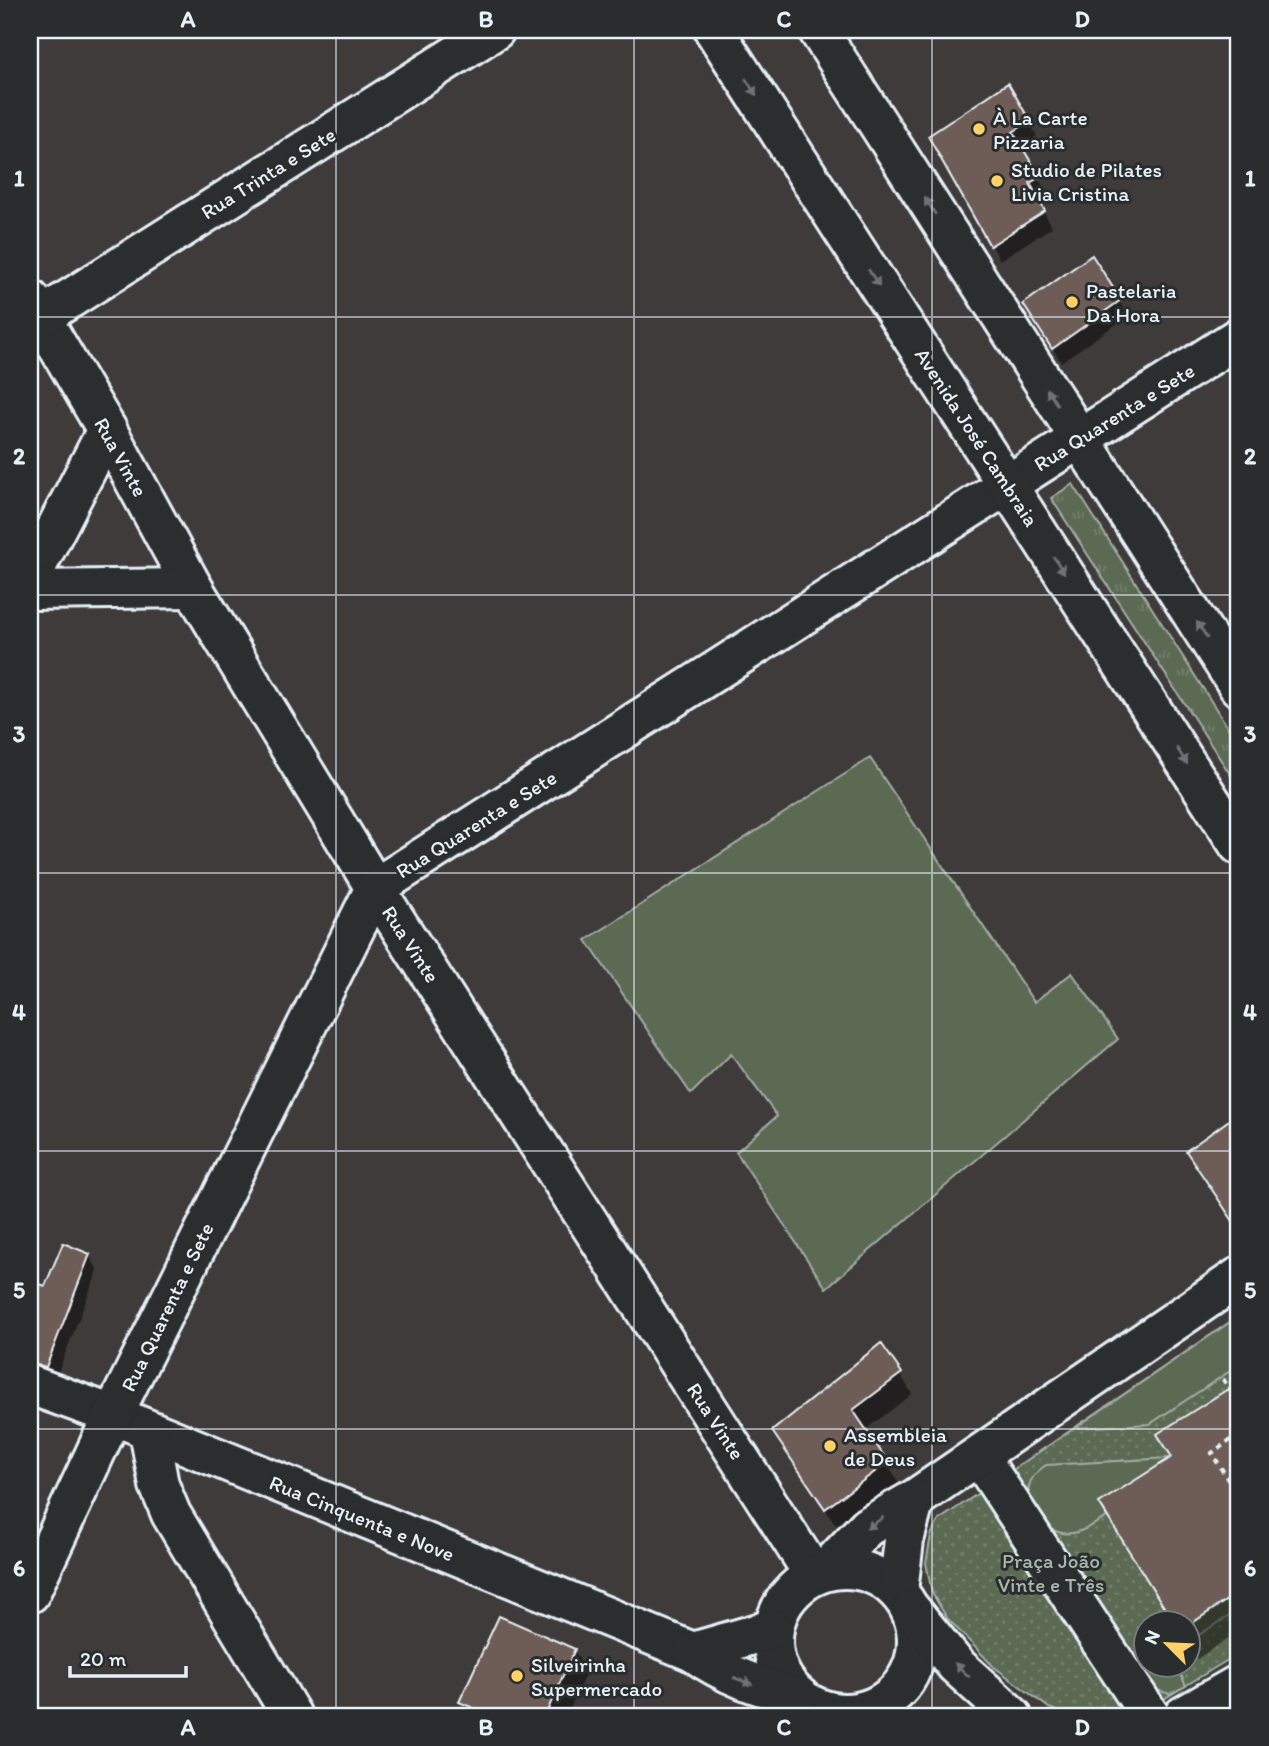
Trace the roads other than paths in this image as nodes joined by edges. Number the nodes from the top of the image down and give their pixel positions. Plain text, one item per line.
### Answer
1 (495, 30) edge
2 (714, 30) edge
3 (818, 30) edge
4 (35, 308) edge
5 (1239, 337) edge
6 (107, 430) junction
7 (1079, 439) junction
8 (1009, 486) junction
9 (30, 579) edge
10 (193, 588) junction
11 (30, 590) edge
12 (1239, 687) edge
13 (1239, 845) edge
14 (375, 888) junction
15 (1239, 1277) edge
16 (30, 1385) edge
17 (113, 1416) junction
18 (149, 1431) junction
19 (979, 1456) junction
20 (915, 1499) junction
21 (820, 1573) junction
22 (30, 1593) edge
23 (905, 1601) junction
24 (773, 1629) junction
25 (693, 1652) junction
26 (1239, 1684) edge
27 (798, 1697) junction
28 (848, 1715) edge
29 (292, 1716) edge
30 (1012, 1716) edge
31 (1150, 1716) edge
32 (1183, 1716) edge

1 - 4 street, Rua Trinta e Sete
2 -> 8 street, Avenida José Cambraia
7 -> 3 street
4 - 6 street, Rua Vinte
5 - 7 street, Rua Quarenta e Sete
6 - 9 street
6 - 10 street, Rua Vinte
7 - 8 street, Rua Quarenta e Sete
12 -> 7 street
8 -> 13 street, Avenida José Cambraia
8 - 14 street, Rua Quarenta e Sete
10 - 11 street
10 - 14 street, Rua Vinte
14 - 17 street, Rua Quarenta e Sete
14 - 21 street, Rua Vinte
15 - 19 street
16 - 17 street, Rua Cinquenta e Nove
17 - 18 street, Rua Cinquenta e Nove
17 - 22 street, Rua Quarenta e Sete
18 - 25 street, Rua Cinquenta e Nove
18 - 29 street
19 - 20 street
19 - 31 street
20 -> 21 street
20 - 23 street
21 - 23 street
21 - 24 street
23 - 28 street
30 -> 23 street
24 - 25 street
24 - 27 street
25 -> 27 street, Rua Cinquenta e Nove
26 - 32 street
27 - 28 street

